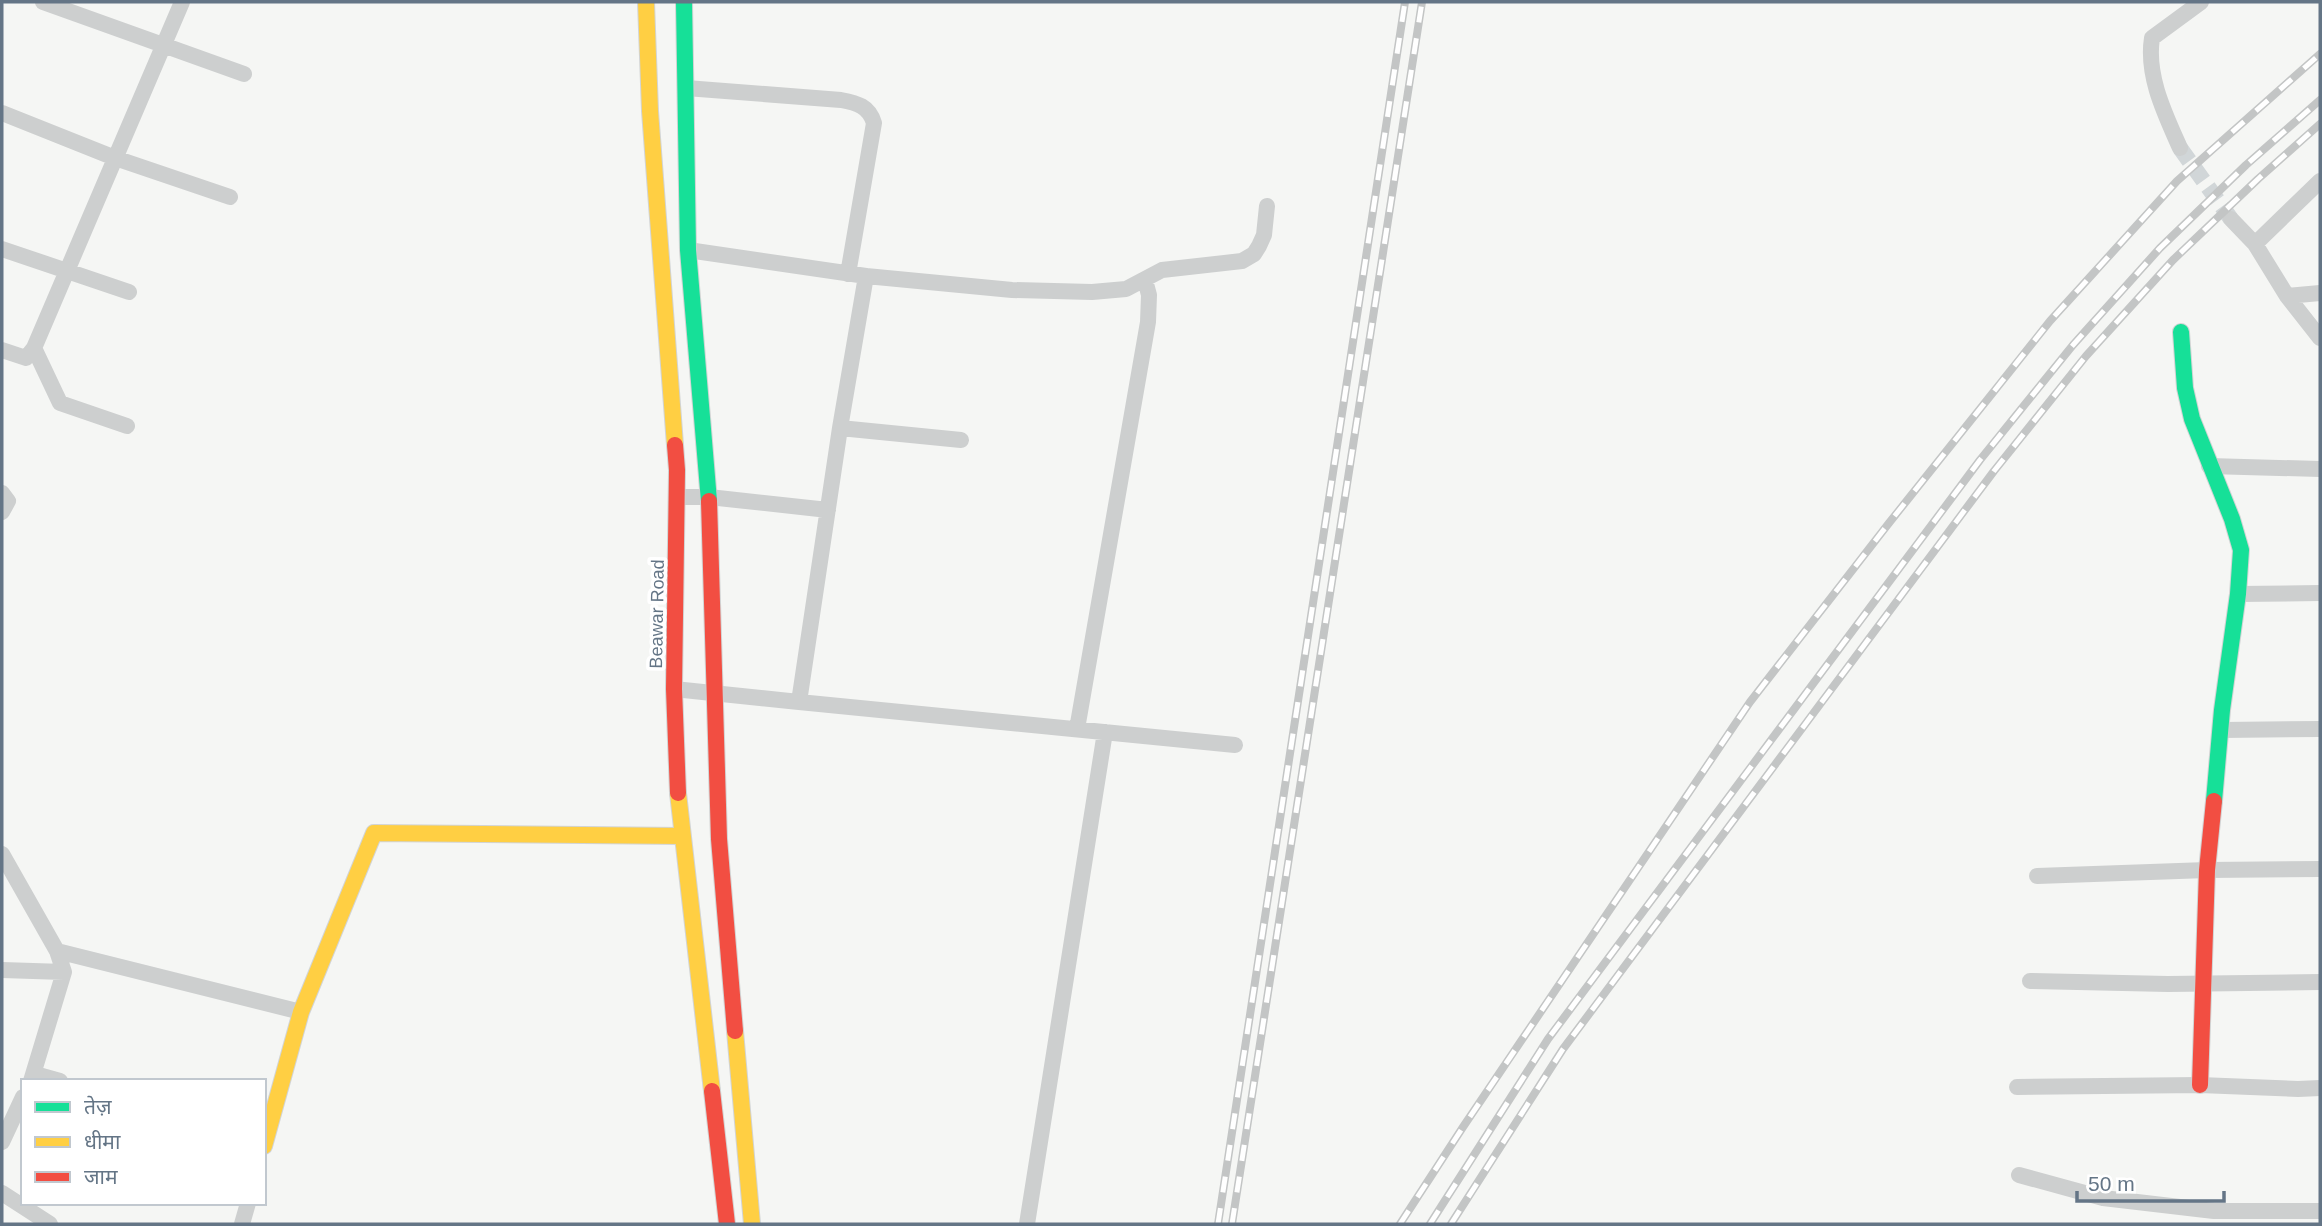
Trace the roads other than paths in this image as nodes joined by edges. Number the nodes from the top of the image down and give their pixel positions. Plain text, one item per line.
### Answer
1 (43, 2) edge
2 (182, 2) edge
3 (646, 2) edge
4 (684, 2) edge
5 (2201, 2) edge
6 (163, 45) junction
7 (244, 74) dead end
8 (686, 88) junction
9 (2, 113) edge
10 (2180, 148) tunnel mouth
11 (115, 158) junction
12 (2320, 181) edge
13 (230, 197) dead end
14 (1267, 206) dead end
15 (2231, 219) tunnel mouth
16 (2255, 244) junction
17 (2, 249) edge
18 (688, 250) junction
19 (67, 270) junction
20 (848, 274) junction
21 (866, 276) junction
22 (1145, 280) junction
23 (129, 292) dead end
24 (2320, 293) edge
25 (2287, 296) junction
26 (2181, 332) dead end
27 (2320, 338) edge
28 (34, 348) junction
29 (2, 350) edge
30 (127, 426) dead end
31 (840, 428) junction
32 (961, 440) dead end
33 (2209, 466) junction
34 (2320, 469) edge
35 (2, 493) edge
36 (677, 497) junction
37 (709, 497) junction
38 (828, 510) junction
39 (2, 512) edge
40 (2320, 593) edge
41 (2238, 594) junction
42 (674, 689) junction
43 (713, 694) junction
44 (799, 702) junction
45 (1077, 729) junction
46 (2320, 729) edge
47 (2222, 730) junction
48 (1105, 732) junction
49 (1235, 745) dead end
50 (682, 836) junction
51 (2, 854) edge
52 (2320, 869) edge
53 (2207, 870) junction
54 (2037, 876) dead end
55 (57, 951) junction
56 (2, 970) edge
57 (64, 972) junction
58 (2030, 981) dead end
59 (2320, 982) edge
60 (2204, 984) junction
61 (301, 1012) junction
62 (33, 1078) edge
63 (2200, 1085) junction
64 (2017, 1087) dead end
65 (2320, 1088) edge
66 (13, 1106) edge
67 (266, 1134) edge
68 (2, 1142) edge
69 (2019, 1175) dead end
70 (2, 1194) edge
71 (247, 1205) edge
72 (2320, 1211) edge
73 (50, 1224) edge
74 (242, 1224) edge
75 (727, 1224) edge
76 (752, 1224) edge
77 (1027, 1224) edge

1 - 6 street
2 - 6 street
3 - 36 main road, Beawar Road
4 - 8 main road
5 - 10 street
6 - 7 street
6 - 11 street
8 - 18 main road
8 - 20 street
9 - 11 street
11 - 13 street
11 - 19 street
12 - 16 street
14 - 22 street
15 - 16 street
16 - 25 street
17 - 19 street
18 - 20 street
18 - 37 main road
19 - 23 street
19 - 28 street
20 - 21 street
21 - 22 street
21 - 31 street
22 - 45 street
24 - 25 street
25 - 27 street
26 - 33 main road
28 - 29 street
28 - 30 street
31 - 32 street
31 - 38 street
33 - 34 street
33 - 41 main road
35 - 39 street
36 - 37 street
36 - 42 main road, Beawar Road
37 - 38 street
37 - 43 main road
38 - 44 street
40 - 41 street
41 - 47 main road
42 - 43 street
42 - 50 main road, Beawar Road
43 - 44 street
43 - 76 main road
44 - 45 street
45 - 48 street
46 - 47 street
47 - 53 main road
48 - 49 street
48 - 77 street
50 - 61 main road
50 - 75 main road, Beawar Road
51 - 55 street
52 - 53 street
53 - 54 street
53 - 60 main road
55 - 57 street
55 - 61 street
56 - 57 street
57 - 62 street
58 - 60 street
59 - 60 street
60 - 63 main road
61 - 67 main road
63 - 64 street
63 - 65 street
66 - 68 street
69 - 72 street
70 - 73 street
71 - 74 street

